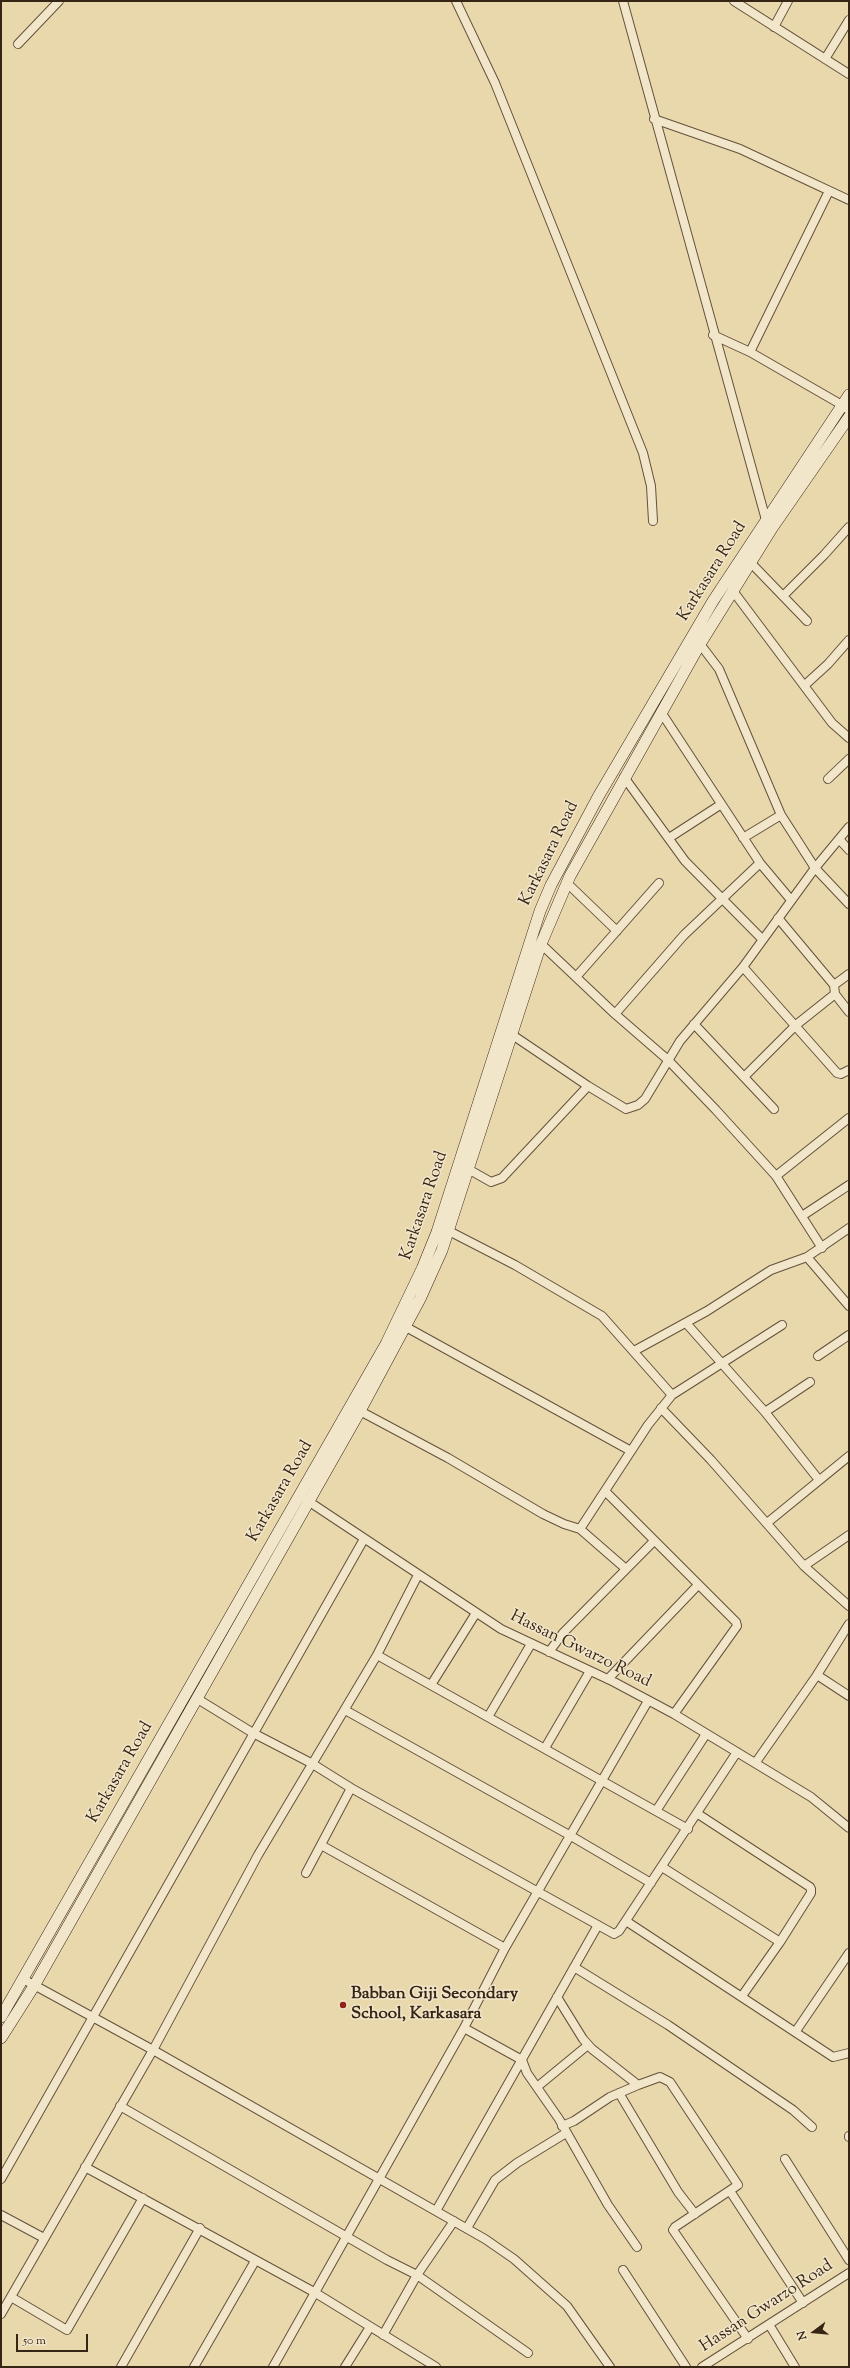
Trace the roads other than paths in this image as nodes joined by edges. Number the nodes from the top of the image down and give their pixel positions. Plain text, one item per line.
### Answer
1 (60, 1) edge
2 (456, 1) edge
3 (623, 1) edge
4 (734, 1) edge
5 (788, 1) edge
6 (849, 21) edge
7 (774, 26) junction
8 (18, 44) dead end
9 (825, 59) junction
10 (849, 74) edge
11 (654, 119) junction
12 (829, 190) junction
13 (849, 200) edge
14 (713, 335) junction
15 (750, 352) junction
16 (849, 395) edge
17 (845, 407) edge
18 (849, 417) edge
19 (766, 520) junction
20 (653, 521) dead end
21 (849, 527) edge
22 (750, 562) junction
23 (733, 590) junction
24 (784, 595) junction
25 (807, 621) dead end
26 (849, 640) edge
27 (700, 644) junction
28 (805, 685) junction
29 (661, 712) junction
30 (849, 738) edge
31 (849, 759) edge
32 (624, 777) junction
33 (828, 779) dead end
34 (720, 805) junction
35 (781, 815) junction
36 (849, 827) edge
37 (669, 838) junction
38 (743, 838) junction
39 (839, 839) junction
40 (849, 850) edge
41 (760, 863) junction
42 (815, 868) junction
43 (567, 883) junction
44 (659, 883) dead end
45 (720, 900) junction
46 (791, 900) junction
47 (849, 904) edge
48 (778, 918) junction
49 (617, 931) junction
50 (762, 939) junction
51 (541, 944) junction
52 (743, 967) junction
53 (849, 974) edge
54 (576, 977) junction
55 (834, 985) junction
56 (835, 994) junction
57 (518, 995) junction
58 (849, 1012) edge
59 (616, 1014) junction
60 (694, 1024) junction
61 (796, 1025) junction
62 (507, 1031) junction
63 (668, 1060) junction
64 (849, 1070) edge
65 (744, 1077) junction
66 (588, 1086) junction
67 (774, 1109) dead end
68 (849, 1118) edge
69 (468, 1169) junction
70 (776, 1176) junction
71 (849, 1185) edge
72 (802, 1216) junction
73 (443, 1228) junction
74 (849, 1228) edge
75 (822, 1248) junction
76 (807, 1257) junction
77 (849, 1306) edge
78 (686, 1322) junction
79 (782, 1325) dead end
80 (406, 1327) junction
81 (849, 1335) edge
82 (634, 1351) junction
83 (818, 1356) dead end
84 (720, 1364) junction
85 (810, 1382) dead end
86 (672, 1395) junction
87 (661, 1408) junction
88 (360, 1411) junction
89 (765, 1412) junction
90 (631, 1451) junction
91 (849, 1456) edge
92 (819, 1480) junction
93 (605, 1491) junction
94 (303, 1498) junction
95 (767, 1523) junction
96 (580, 1529) junction
97 (849, 1534) edge
98 (364, 1539) junction
99 (654, 1541) junction
100 (804, 1566) junction
101 (626, 1569) junction
102 (418, 1575) junction
103 (698, 1585) junction
104 (849, 1606) edge
105 (476, 1612) junction
106 (849, 1624) edge
107 (532, 1644) junction
108 (549, 1652) junction
109 (377, 1655) junction
110 (590, 1671) junction
111 (817, 1675) junction
112 (608, 1679) junction
113 (431, 1685) junction
114 (849, 1696) edge
115 (196, 1698) junction
116 (648, 1701) junction
117 (345, 1710) junction
118 (674, 1714) junction
119 (488, 1717) junction
120 (254, 1733) junction
121 (706, 1734) junction
122 (545, 1748) junction
123 (737, 1752) junction
124 (756, 1762) junction
125 (311, 1763) junction
126 (603, 1780) junction
127 (351, 1788) junction
128 (656, 1810) junction
129 (698, 1814) junction
130 (849, 1828) edge
131 (688, 1829) junction
132 (571, 1836) junction
133 (320, 1845) junction
134 (662, 1867) junction
135 (306, 1873) dead end
136 (651, 1883) junction
137 (539, 1892) junction
138 (626, 1921) junction
139 (598, 1925) junction
140 (780, 1942) junction
141 (505, 1948) junction
142 (849, 1953) edge
143 (574, 1968) junction
144 (23, 1979) junction
145 (34, 1986) junction
146 (742, 1996) junction
147 (557, 1997) junction
148 (1, 2017) edge
149 (93, 2017) junction
150 (464, 2028) junction
151 (796, 2031) junction
152 (1, 2038) edge
153 (588, 2045) junction
154 (153, 2050) junction
155 (849, 2052) edge
156 (522, 2060) junction
157 (638, 2085) junction
158 (537, 2087) junction
159 (619, 2093) junction
160 (120, 2106) junction
161 (812, 2126) dead end
162 (564, 2129) junction
163 (785, 2159) dead end
164 (85, 2167) junction
165 (1, 2179) edge
166 (379, 2180) junction
167 (730, 2191) junction
168 (143, 2198) junction
169 (436, 2211) junction
170 (695, 2214) junction
171 (1, 2215) edge
172 (454, 2220) junction
173 (200, 2228) junction
174 (467, 2228) junction
175 (347, 2237) junction
176 (44, 2238) junction
177 (637, 2247) dead end
178 (849, 2260) edge
179 (255, 2261) junction
180 (623, 2270) dead end
181 (849, 2273) edge
182 (418, 2275) junction
183 (314, 2292) junction
184 (11, 2297) junction
185 (804, 2303) junction
186 (1, 2314) edge
187 (770, 2326) junction
188 (370, 2327) junction
189 (383, 2335) junction
190 (748, 2339) junction
191 (528, 2353) dead end
192 (121, 2367) edge
193 (194, 2367) edge
194 (273, 2367) edge
195 (346, 2367) edge
196 (436, 2367) edge
197 (610, 2367) edge
198 (686, 2367) edge
199 (702, 2367) edge
200 (795, 2367) edge

1 - 8 street
2 - 20 street
3 - 11 street
4 - 7 street
5 - 7 street
6 - 9 street
7 - 9 street
9 - 10 street
11 - 12 street
11 - 14 street
12 - 13 street
12 - 15 street
14 - 15 street
14 - 19 street
15 - 17 street
16 - 17 main road, Karkasara Road
17 - 19 main road, Karkasara Road
18 - 22 main road, Karkasara Road
19 - 57 main road, Karkasara Road
21 - 24 street
22 - 23 main road, Karkasara Road
22 - 24 street
23 - 27 main road, Karkasara Road
23 - 28 street
24 - 25 street
26 - 28 street
27 - 29 main road, Karkasara Road
27 - 35 street
28 - 30 street
29 - 32 main road, Karkasara Road
29 - 34 street
31 - 33 street
32 - 37 street
32 - 43 main road, Karkasara Road
34 - 37 street
34 - 38 street
35 - 38 street
35 - 42 street
36 - 39 street
37 - 45 street
38 - 41 street
39 - 40 street
39 - 42 street
41 - 45 street
41 - 46 street
42 - 46 street
42 - 47 street
43 - 49 street
43 - 51 main road, Karkasara Road
44 - 49 street
45 - 50 street
45 - 59 street
46 - 48 street
48 - 50 street
48 - 55 street
49 - 54 street
50 - 52 street
51 - 54 street
51 - 57 main road, Karkasara Road
52 - 60 street
52 - 61 street
53 - 55 street
54 - 59 street
55 - 56 street
56 - 58 street
56 - 61 street
57 - 62 main road, Karkasara Road
57 - 62 main road, Karkasara Road
59 - 63 street
60 - 63 street
60 - 65 street
61 - 64 street
61 - 65 street
62 - 66 street
62 - 69 main road, Karkasara Road
62 - 73 main road, Karkasara Road
63 - 66 street
63 - 70 street
65 - 67 street
66 - 69 street
68 - 70 street
69 - 73 main road, Karkasara Road
70 - 72 street
71 - 72 street
72 - 75 street
73 - 80 main road, Karkasara Road
73 - 82 street
73 - 94 main road, Karkasara Road
74 - 75 street
75 - 76 street
76 - 77 street
76 - 78 street
78 - 82 street
78 - 84 street
79 - 84 street
80 - 88 main road, Karkasara Road
80 - 90 street
81 - 83 street
82 - 86 street
84 - 86 street
84 - 89 street
85 - 89 street
86 - 87 street
87 - 90 street
87 - 95 street
88 - 94 main road, Karkasara Road
88 - 96 street
89 - 92 street
90 - 93 street
91 - 92 street
92 - 95 street
93 - 96 street
93 - 99 street
94 - 98 street, Hassan Gwarzo Road
94 - 115 main road, Karkasara Road
94 - 144 main road, Karkasara Road
95 - 100 street
96 - 101 street
97 - 100 street
98 - 102 street, Hassan Gwarzo Road
98 - 120 street
99 - 101 street
99 - 103 street
100 - 104 street
101 - 108 street
102 - 105 street, Hassan Gwarzo Road
102 - 109 street
103 - 112 street
103 - 118 street
105 - 107 street, Hassan Gwarzo Road
105 - 113 street
106 - 111 street
107 - 108 street, Hassan Gwarzo Road
107 - 119 street
108 - 110 street, Hassan Gwarzo Road
109 - 113 street
109 - 117 street
110 - 112 street, Hassan Gwarzo Road
110 - 122 street
111 - 114 street
111 - 124 street
112 - 116 street, Hassan Gwarzo Road
113 - 119 street
115 - 120 street
115 - 145 main road, Karkasara Road
116 - 118 street, Hassan Gwarzo Road
116 - 126 street
117 - 125 street
117 - 132 street
118 - 121 street, Hassan Gwarzo Road
119 - 122 street
120 - 125 street
120 - 149 street
121 - 123 street, Hassan Gwarzo Road
121 - 128 street
122 - 126 street
123 - 124 street, Hassan Gwarzo Road
123 - 129 street
124 - 130 street, Hassan Gwarzo Road
125 - 127 street
125 - 154 street
126 - 128 street
126 - 132 street
127 - 133 street
127 - 137 street
128 - 131 street
129 - 131 street
129 - 140 street
131 - 134 street
132 - 136 street
132 - 137 street
133 - 135 street
133 - 141 street
134 - 136 street
134 - 140 street
136 - 138 street
137 - 139 street
137 - 141 street
138 - 139 street
138 - 146 street
139 - 143 street
140 - 146 street
141 - 150 street
142 - 151 street
143 - 147 street
143 - 161 street
144 - 145 street
144 - 148 main road, Karkasara Road
145 - 149 street
145 - 152 main road, Karkasara Road
146 - 151 street
147 - 153 street
147 - 156 street
149 - 154 street
149 - 165 street
150 - 156 street
150 - 166 street
151 - 155 street
153 - 157 street
153 - 158 street
154 - 160 street
154 - 166 street
156 - 158 street
156 - 169 street
157 - 159 street
157 - 167 street
158 - 162 street
159 - 162 street
159 - 170 street
160 - 164 street
160 - 175 street
162 - 174 street
162 - 177 street
163 - 178 street
164 - 168 street
164 - 176 street
166 - 169 street
166 - 175 street
167 - 170 street
167 - 185 street
168 - 173 street
168 - 184 street
169 - 172 street
170 - 190 street
171 - 176 street
172 - 174 street
172 - 182 street
173 - 179 street
173 - 192 street
174 - 197 street
175 - 182 street
175 - 183 street
176 - 184 street
179 - 183 street
179 - 193 street
180 - 198 street
181 - 185 street, Hassan Gwarzo Road
182 - 189 street
182 - 191 street
183 - 188 street
183 - 194 street
184 - 186 street
185 - 187 street, Hassan Gwarzo Road
187 - 190 street, Hassan Gwarzo Road
187 - 200 street
188 - 189 street
188 - 195 street
189 - 196 street
190 - 199 street, Hassan Gwarzo Road

